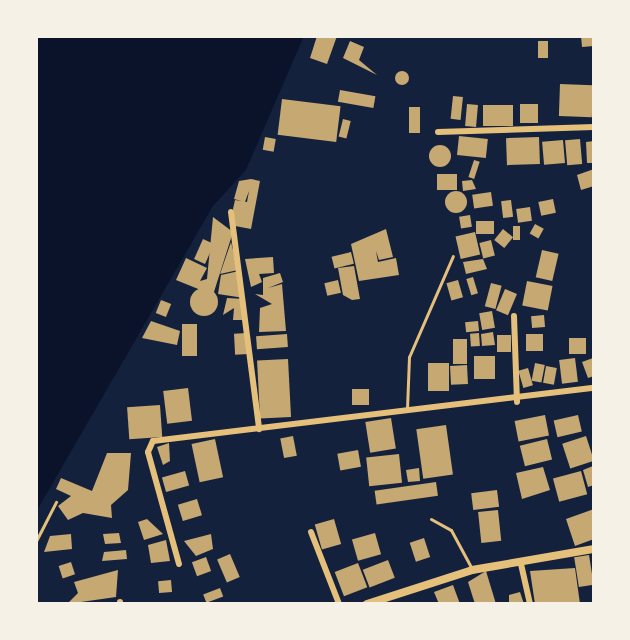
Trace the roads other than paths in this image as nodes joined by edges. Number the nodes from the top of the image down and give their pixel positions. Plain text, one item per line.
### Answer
1 (594, 127) edge
2 (438, 132) dead end
3 (231, 212) dead end
4 (453, 256) dead end
5 (514, 316) dead end
6 (594, 388) edge
7 (517, 402) junction
8 (407, 409) junction
9 (259, 429) junction
10 (56, 502) dead end
11 (431, 519) dead end
12 (311, 532) dead end
13 (36, 541) edge
14 (594, 549) edge
15 (179, 564) dead end
16 (521, 564) junction
17 (472, 570) junction
18 (339, 604) edge
19 (367, 604) edge
20 (530, 604) edge

1 - 2 street
3 - 9 street
4 - 8 lane
5 - 7 street
6 - 7 street
7 - 8 street
8 - 9 street
9 - 15 street
10 - 13 lane
11 - 17 lane
12 - 18 street
14 - 16 street
16 - 17 street
16 - 20 street
17 - 19 street

